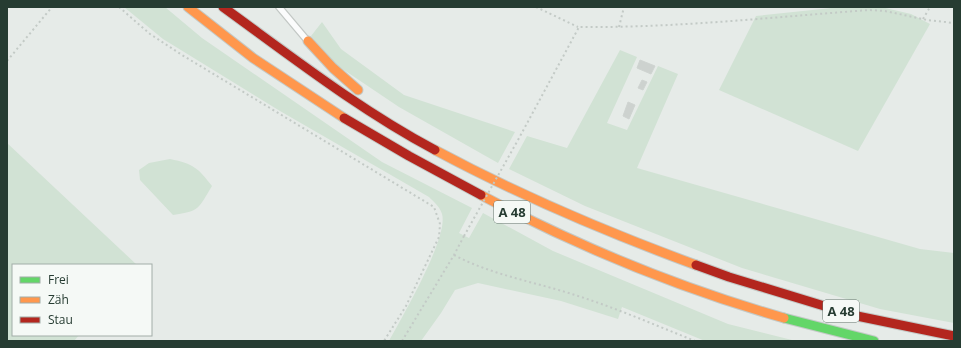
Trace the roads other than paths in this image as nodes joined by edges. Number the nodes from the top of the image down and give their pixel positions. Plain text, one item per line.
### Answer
1 (188, 7) edge
2 (223, 7) edge
3 (280, 7) edge
4 (308, 41) joint
5 (412, 138) junction
6 (954, 336) edge
7 (874, 341) edge

1 - 7 highway, A 48
2 - 5 highway, A 48
3 - 4 lane
4 - 5 highway
5 - 6 highway, A 48

